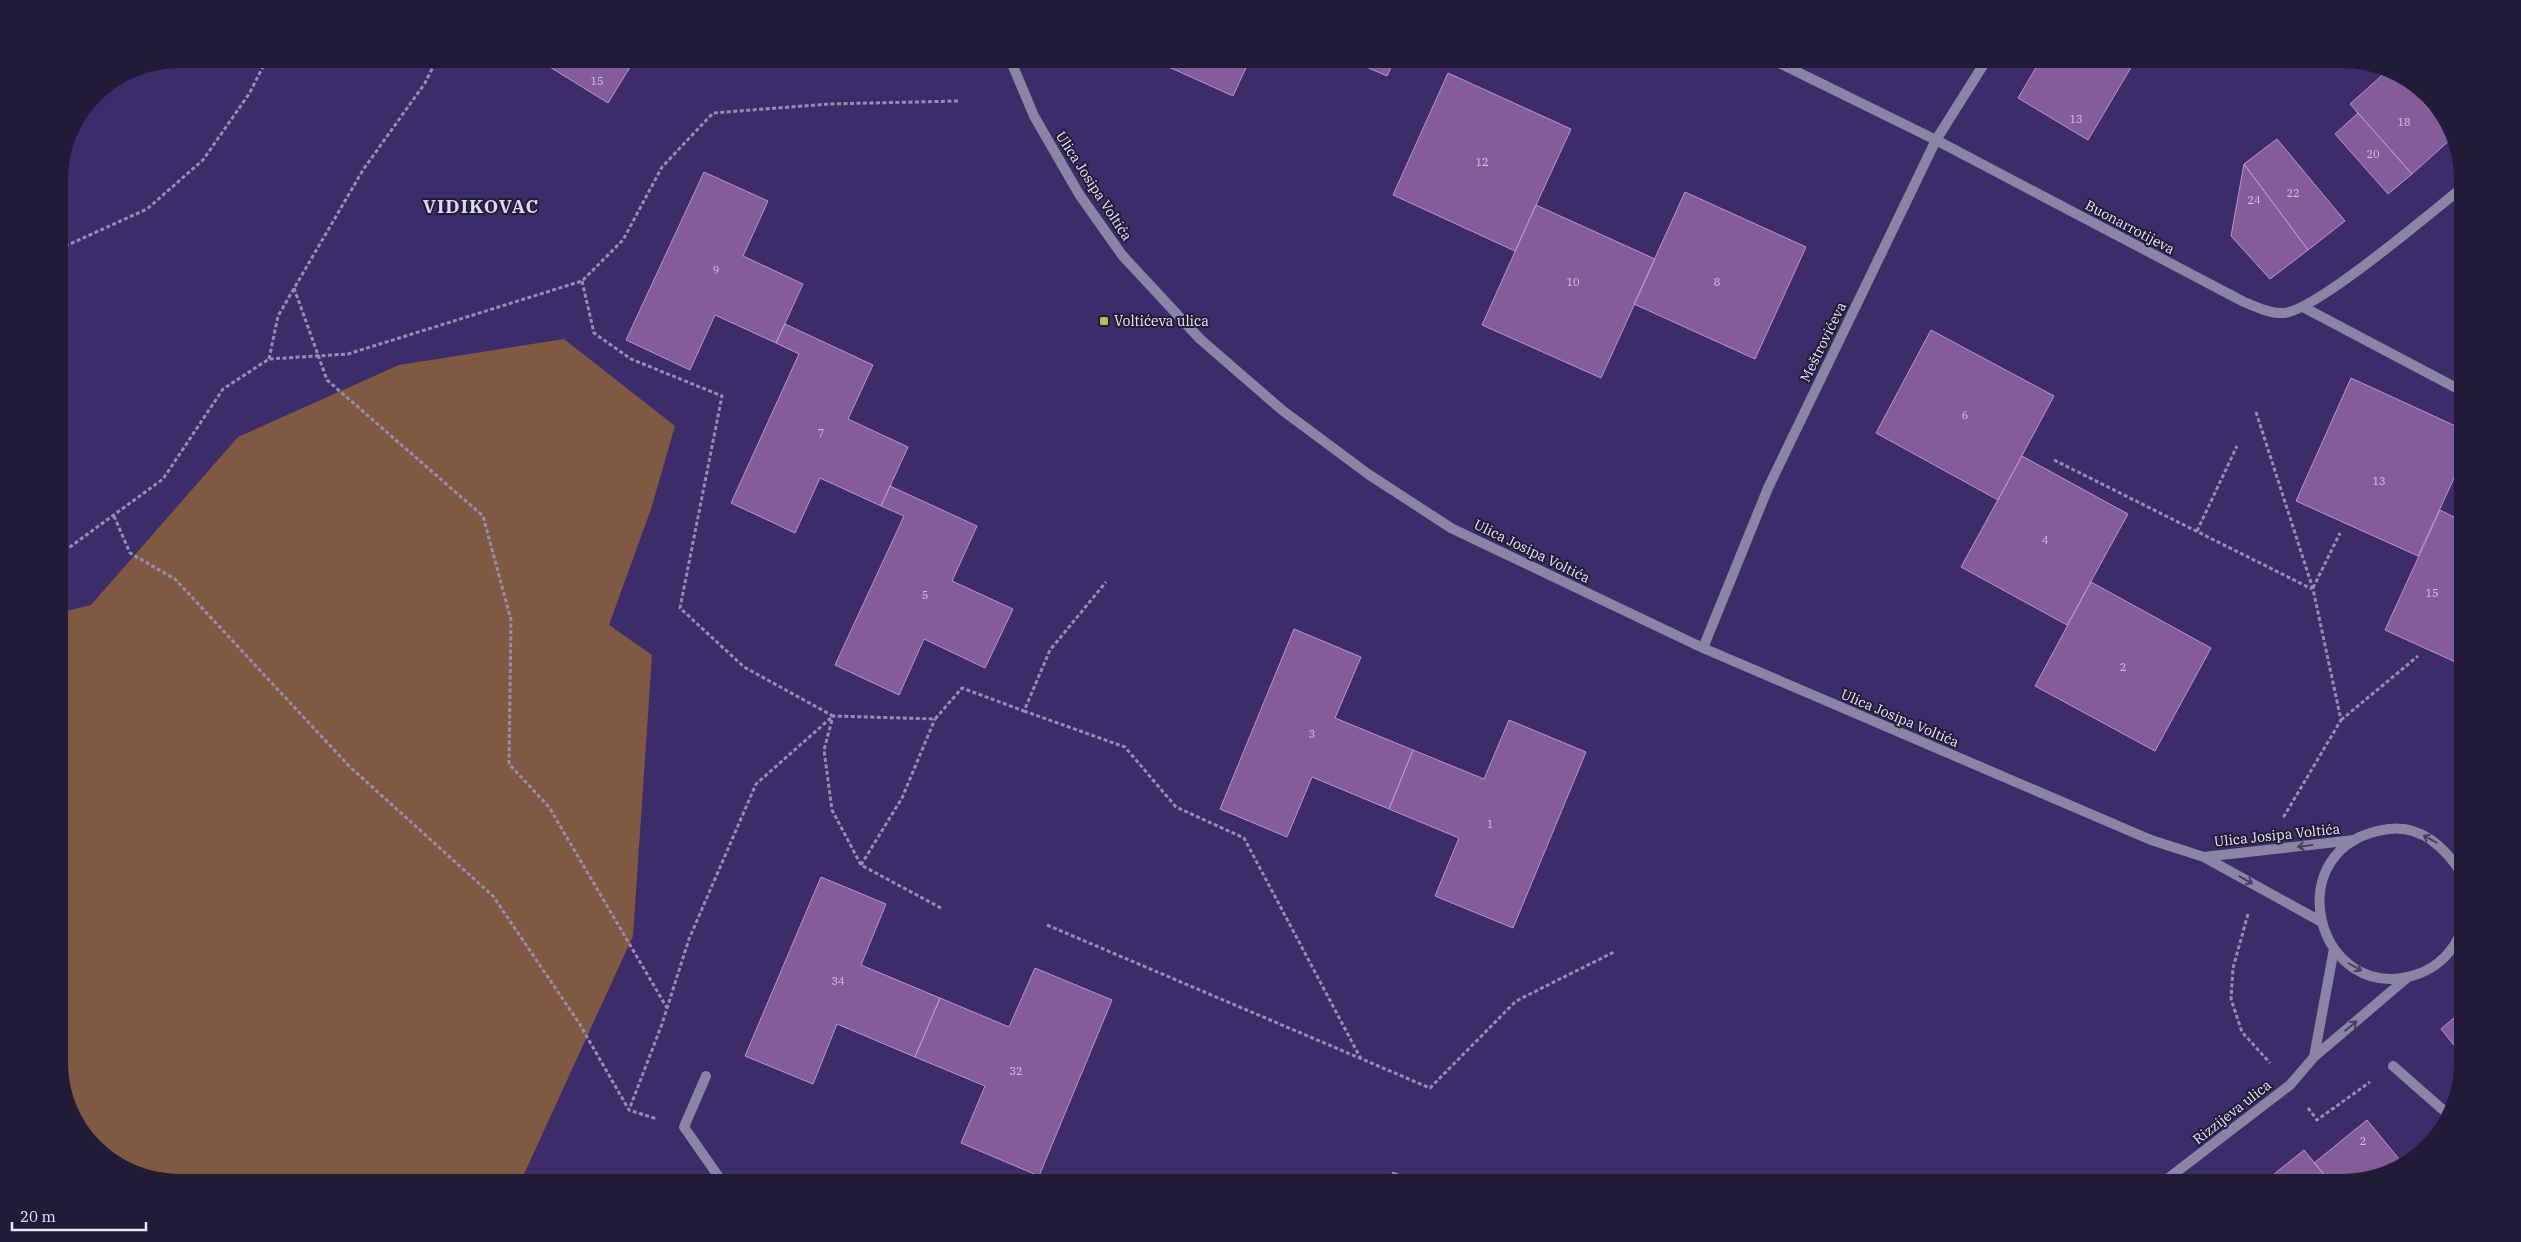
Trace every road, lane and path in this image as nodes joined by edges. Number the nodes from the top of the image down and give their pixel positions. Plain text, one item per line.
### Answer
1 (263, 68) edge
2 (432, 68) edge
3 (1014, 68) edge
4 (1789, 68) edge
5 (1981, 68) edge
6 (959, 101) dead end
7 (1936, 140) junction
8 (2453, 195) edge
9 (68, 245) edge
10 (582, 281) junction
11 (294, 288) junction
12 (2303, 307) junction
13 (318, 356) junction
14 (269, 359) junction
15 (2453, 386) edge
16 (2256, 412) dead end
17 (2237, 446) dead end
18 (2054, 460) dead end
19 (114, 516) junction
20 (2197, 531) junction
21 (2340, 533) dead end
22 (68, 549) edge
23 (1106, 582) dead end
24 (2313, 589) junction
25 (1703, 648) junction
26 (2418, 656) dead end
27 (1024, 711) junction
28 (833, 716) junction
29 (935, 719) junction
30 (2341, 720) junction
31 (2354, 840) junction
32 (2263, 850) junction
33 (2454, 854) edge
34 (2450, 855) junction
35 (2204, 857) junction
36 (2454, 861) edge
37 (861, 865) junction
38 (2255, 885) junction
39 (941, 908) dead end
40 (2320, 921) junction
41 (1047, 925) dead end
42 (2454, 946) edge
43 (2334, 950) junction
44 (1614, 952) dead end
45 (2408, 977) junction
46 (667, 1008) junction
47 (2314, 1057) junction
48 (1361, 1060) junction
49 (2393, 1066) joint
50 (706, 1076) dead end
51 (2290, 1084) junction
52 (629, 1110) junction
53 (2443, 1110) edge
54 (684, 1127) junction
55 (717, 1174) edge
56 (2174, 1174) edge

1 - 9 path
2 - 11 path
3 - 25 street, Ulica Josipa Voltića
4 - 7 street, Buonarrotijeva
5 - 7 street, Meštrovićeva
6 - 10 path
7 - 12 street, Buonarrotijeva
7 - 25 street, Meštrovićeva
8 - 12 street, Buonarrotijeva
10 - 13 path
10 - 28 path
11 - 13 path
11 - 14 path
12 - 15 street
13 - 14 path
13 - 46 path
14 - 19 path
16 - 24 path
17 - 20 path
18 - 20 path
19 - 22 path
19 - 52 path
20 - 24 path
21 - 24 path
23 - 27 path
24 - 30 path
25 - 35 street, Ulica Josipa Voltića
26 - 30 path
27 - 29 path
27 - 48 path
28 - 29 path
28 - 37 path
28 - 46 path
29 - 37 path
30 - 32 path
31 -> 32 street, Ulica Josipa Voltića
34 -> 31 street
31 - 40 street
32 - 35 street, Ulica Josipa Voltića
33 - 34 street
34 - 36 street
35 -> 38 street, Ulica Josipa Voltića
37 - 39 path
38 - 40 street, Ulica Josipa Voltića
38 - 51 path
40 - 43 street
41 - 48 path
42 - 45 street
43 -> 45 street
43 - 47 street
44 - 48 path
47 -> 45 street, Rizzijeva ulica
46 - 52 path
47 - 51 street, Rizzijeva ulica
49 - 51 path
49 - 53 street
50 - 54 street
51 - 56 street, Rizzijeva ulica
52 - 54 path
54 - 55 street

